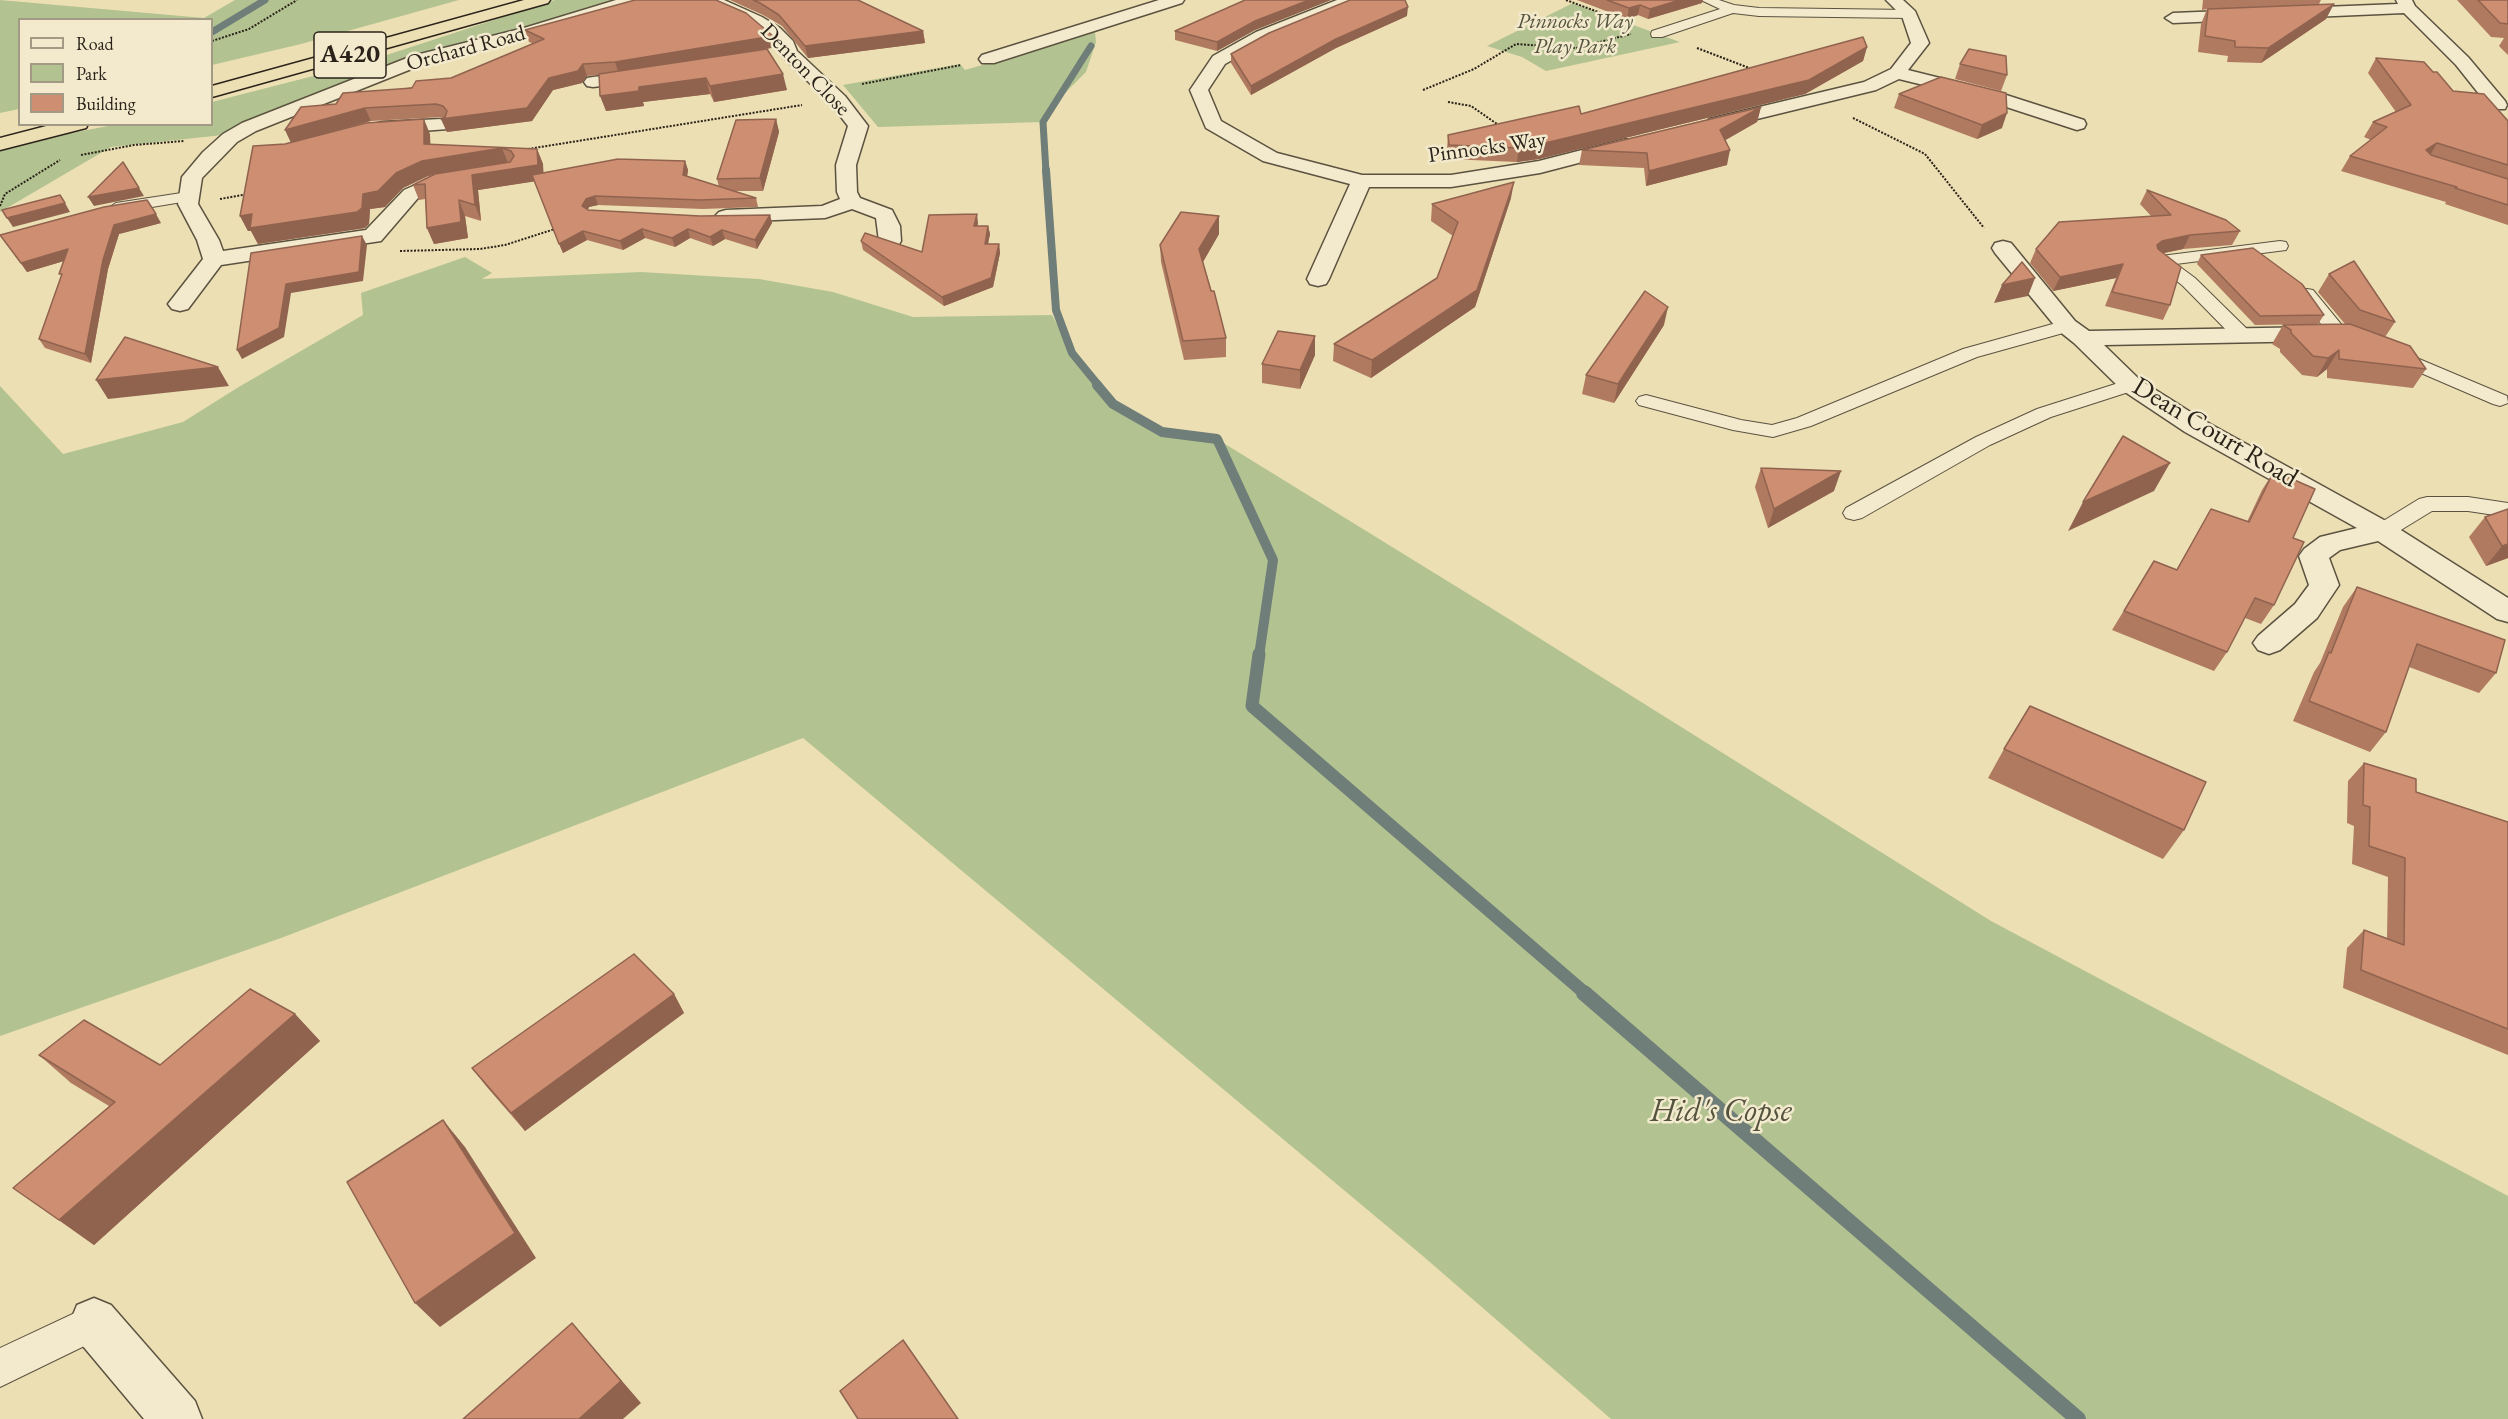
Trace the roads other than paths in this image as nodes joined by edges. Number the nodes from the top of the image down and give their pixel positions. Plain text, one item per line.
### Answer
1 (497, 0) edge
2 (542, 0) edge
3 (633, 0) edge
4 (711, 0) edge
5 (1176, 0) edge
6 (1351, 0) edge
7 (1707, 0) edge
8 (1894, 0) edge
9 (2406, 4) edge
10 (1732, 9) junction
11 (1909, 14) junction
12 (2173, 18) dead end
13 (1657, 34) road end
14 (988, 60) road end
15 (664, 73) edge
16 (1897, 73) junction
17 (213, 77) edge
18 (593, 82) dead end
19 (213, 92) edge
20 (2498, 105) dead end
21 (18, 124) edge
22 (2077, 124) dead end
23 (441, 125) edge
24 (71, 126) edge
25 (0, 129) edge
26 (1693, 129) edge
27 (361, 132) edge
28 (1648, 139) edge
29 (0, 144) edge
30 (245, 154) dead end
31 (210, 156) junction
32 (477, 176) edge
33 (1362, 181) junction
34 (188, 200) junction
35 (852, 202) junction
36 (96, 212) edge
37 (703, 217) edge
38 (890, 240) edge
39 (2280, 246) dead end
40 (2003, 248) road end
41 (214, 259) junction
42 (1318, 279) dead end
43 (2307, 294) edge
44 (180, 304) dead end
45 (2075, 332) junction
46 (2338, 333) junction
47 (2243, 336) junction
48 (2131, 385) junction
49 (2500, 400) dead end
50 (1646, 401) dead end
51 (2508, 510) edge
52 (1854, 513) dead end
53 (2383, 531) junction
54 (2508, 612) edge
55 (2269, 643) dead end
56 (94, 1322) joint
57 (0, 1368) edge
58 (177, 1419) edge

1 - 17 highway, A420
2 - 19 highway, A420
3 - 31 street, Orchard Road
4 - 35 street, Denton Close
5 - 14 street
6 - 33 street, Pinnocks Way
7 - 10 lane
8 - 11 street
9 - 12 street
9 - 20 street
10 - 11 lane
10 - 13 lane
11 - 16 street
15 - 18 street
16 - 22 street
16 - 26 street
21 - 25 highway
23 - 27 street
24 - 29 highway
28 - 33 street, Pinnocks Way
30 - 31 street
31 - 34 street, Orchard Road
32 - 41 street
33 - 42 street
34 - 36 lane
34 - 41 street
35 - 37 street
35 - 38 street
39 - 47 lane
40 - 45 street, Dean Court Road
41 - 44 street
43 - 46 lane
45 - 47 street, Dean Court Road
45 - 48 street, Dean Court Road
45 - 50 lane
46 - 47 street, Dean Court Road
46 - 49 lane
48 - 52 lane
48 - 53 street, Dean Court Road
51 - 53 lane
53 - 54 street, Dean Court Road
53 - 55 street
56 - 57 lane
56 - 58 street

